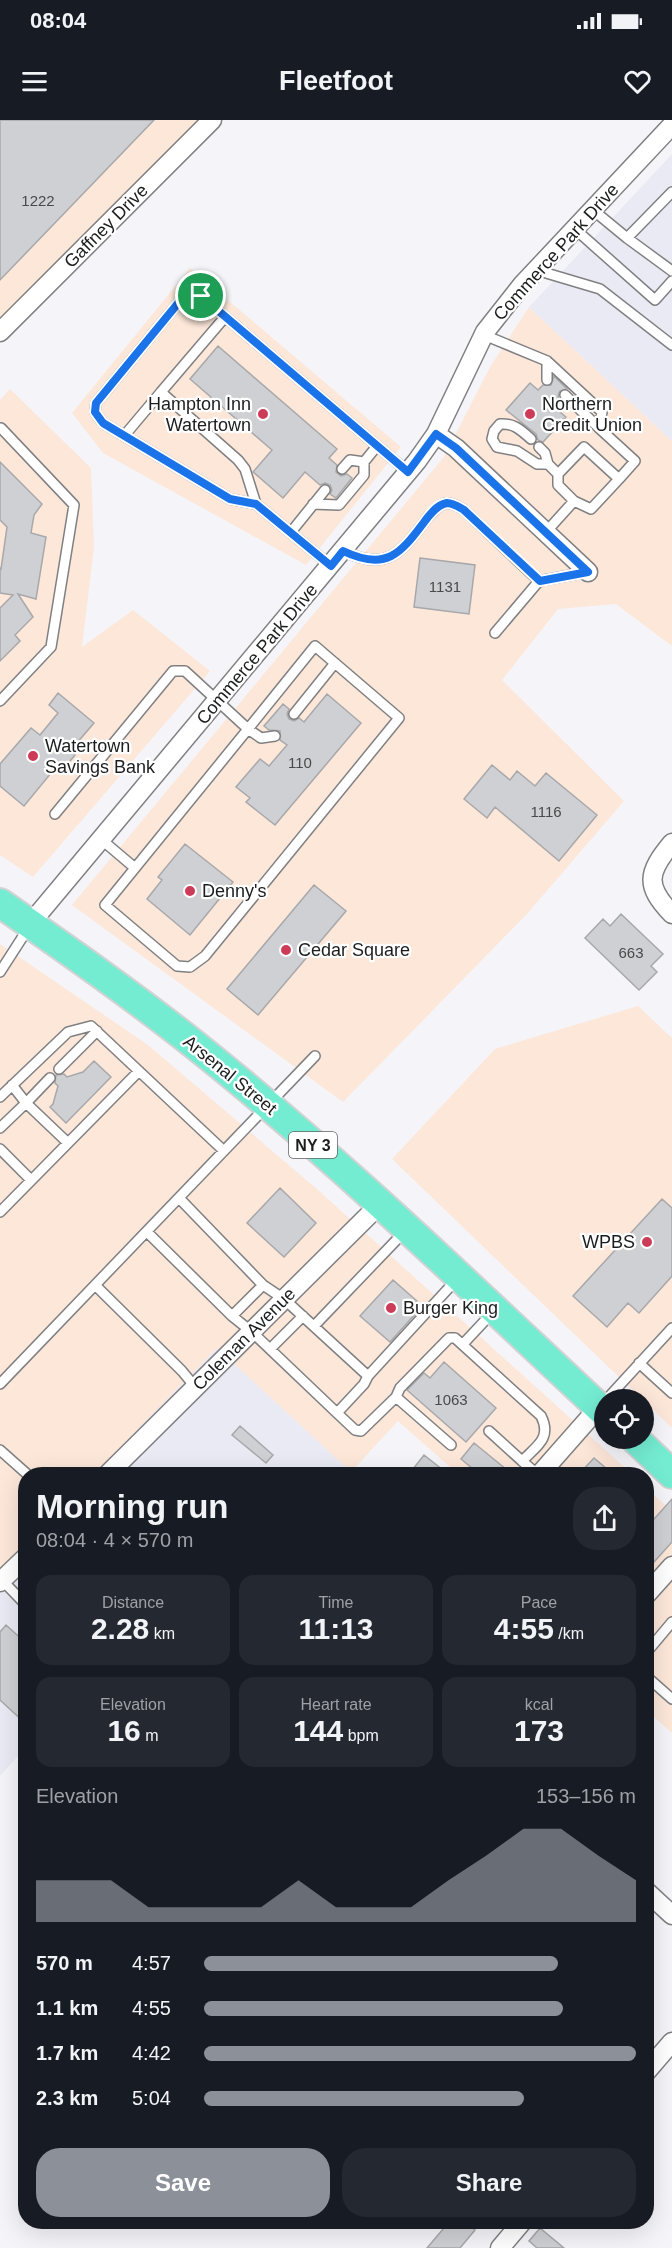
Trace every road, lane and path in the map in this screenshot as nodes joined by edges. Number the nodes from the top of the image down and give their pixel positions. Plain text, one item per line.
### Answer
1 (212, 120) edge
2 (672, 125) edge
3 (672, 192) edge
4 (593, 210) junction
5 (575, 229) junction
6 (627, 238) junction
7 (536, 270) junction
8 (672, 271) edge
9 (672, 281) edge
10 (225, 317) junction
11 (0, 332) edge
12 (484, 335) junction
13 (672, 345) edge
14 (547, 362) junction
15 (548, 380) dead end
16 (161, 392) junction
17 (565, 395) dead end
18 (1, 428) edge
19 (599, 428) junction
20 (436, 434) junction
21 (124, 436) junction
22 (531, 440) dead end
23 (377, 446) junction
24 (538, 447) dead end
25 (364, 462) junction
26 (548, 464) junction
27 (342, 469) dead end
28 (408, 472) junction
29 (558, 474) junction
30 (619, 479) junction
31 (325, 490) dead end
32 (574, 501) junction
33 (256, 504) junction
34 (313, 504) junction
35 (291, 532) junction
36 (546, 532) junction
37 (343, 551) junction
38 (331, 566) junction
39 (588, 572) joint
40 (540, 581) junction
41 (495, 633) dead end
42 (335, 663) junction
43 (0, 701) edge
44 (217, 702) junction
45 (294, 714) dead end
46 (248, 729) junction
47 (275, 736) dead end
48 (55, 814) dead end
49 (102, 840) junction
50 (672, 843) edge
51 (135, 868) junction
52 (0, 903) edge
53 (672, 914) edge
54 (30, 924) junction
55 (0, 972) edge
56 (94, 1028) junction
57 (315, 1056) dead end
58 (59, 1069) dead end
59 (140, 1071) junction
60 (50, 1078) dead end
61 (12, 1086) junction
62 (0, 1097) edge
63 (26, 1103) junction
64 (268, 1105) junction
65 (0, 1128) edge
66 (68, 1143) junction
67 (0, 1149) edge
68 (224, 1151) junction
69 (31, 1180) junction
70 (179, 1198) junction
71 (380, 1204) junction
72 (0, 1212) edge
73 (407, 1229) junction
74 (147, 1232) junction
75 (459, 1277) junction
76 (95, 1285) junction
77 (263, 1285) junction
78 (284, 1299) junction
79 (495, 1310) junction
80 (232, 1316) junction
81 (303, 1316) junction
82 (314, 1326) junction
83 (672, 1328) edge
84 (252, 1332) junction
85 (463, 1344) junction
86 (270, 1349) junction
87 (639, 1363) junction
88 (368, 1376) junction
89 (0, 1384) edge
90 (196, 1388) junction
91 (617, 1389) edge
92 (672, 1393) edge
93 (594, 1396) edge
94 (396, 1397) junction
95 (337, 1413) junction
96 (594, 1416) edge
97 (489, 1431) dead end
98 (451, 1445) dead end
99 (646, 1449) edge
100 (0, 1450) edge
101 (522, 1461) junction
102 (19, 1467) edge
103 (115, 1467) edge
104 (530, 1467) edge
105 (546, 1467) edge
106 (672, 1474) edge
107 (18, 1565) edge
108 (672, 1566) edge
109 (1, 1581) edge
110 (654, 1586) edge
111 (18, 1597) edge
112 (672, 1623) edge
113 (663, 1633) junction
114 (672, 1641) edge
115 (654, 1644) edge
116 (654, 1683) edge
117 (672, 1699) edge
118 (654, 1898) edge
119 (672, 1915) edge
120 (672, 2042) edge
121 (654, 2063) edge
122 (516, 2229) edge
123 (500, 2248) edge

1 - 11 street, Gaffney Drive
2 - 4 street, Commerce Park Drive
3 - 6 lane
4 - 5 street, Commerce Park Drive
4 - 6 lane
5 - 7 street, Commerce Park Drive
5 - 9 lane
6 - 8 lane
7 - 12 street, Commerce Park Drive
7 - 13 lane
10 - 16 lane
10 - 21 lane
10 - 23 lane
12 - 14 lane
12 - 20 street, Commerce Park Drive
14 - 15 lane
14 - 19 lane
16 - 21 lane
16 - 33 lane
17 - 19 lane
18 - 43 lane
19 - 30 lane
20 - 28 street, Commerce Park Drive
20 - 36 street
21 - 33 lane
22 - 26 lane
23 - 25 lane
23 - 28 lane
24 - 26 lane
25 - 27 lane
25 - 34 lane
26 - 29 lane
28 - 37 street, Commerce Park Drive
29 - 30 lane
29 - 32 lane
30 - 32 lane
31 - 34 lane
32 - 36 lane
33 - 35 lane
34 - 35 lane
35 - 38 lane
36 - 39 street
37 - 38 street, Commerce Park Drive
37 - 40 lane
38 - 44 street, Commerce Park Drive
39 - 40 lane
40 - 41 lane
42 - 45 lane
42 - 46 lane
42 - 51 lane
44 - 46 lane
44 - 48 lane
44 - 49 street, Commerce Park Drive
46 - 47 lane
46 - 51 lane
49 - 51 lane
49 - 54 street, Commerce Park Drive
50 - 53 street
52 - 54 highway, Arsenal Street / NY 3
54 - 55 lane
54 - 64 highway, Arsenal Street / NY 3
56 - 58 lane
56 - 59 lane
56 - 61 lane
57 - 64 lane
59 - 66 lane
59 - 68 lane
60 - 63 lane
61 - 62 lane
61 - 63 lane
63 - 65 lane
63 - 66 lane
64 - 68 lane
64 - 71 highway, Arsenal Street / NY 3
66 - 69 lane
67 - 69 lane
68 - 70 lane
69 - 72 lane
70 - 74 lane
70 - 77 lane
71 - 73 highway, Arsenal Street / NY 3
71 - 78 street, Coleman Avenue
73 - 75 highway, Arsenal Street / NY 3
73 - 82 lane
74 - 76 lane
74 - 80 lane
75 - 79 highway, Arsenal Street / NY 3
75 - 88 lane
76 - 89 lane
76 - 90 lane
77 - 78 lane
77 - 80 lane
78 - 81 lane
78 - 84 street, Coleman Avenue
79 - 85 lane
79 - 93 highway, Arsenal Street / NY 3
80 - 84 lane
81 - 82 lane
81 - 86 lane
82 - 88 lane
83 - 87 lane
84 - 86 lane
84 - 90 street, Coleman Avenue
85 - 94 lane
85 - 101 lane
86 - 95 lane
87 - 91 lane
87 - 92 lane
88 - 95 lane
90 - 103 street, Coleman Avenue
94 - 95 lane
94 - 98 lane
96 - 105 street
97 - 101 lane
99 - 106 highway
100 - 102 lane
101 - 104 lane
107 - 109 street
108 - 110 street
109 - 111 lane
112 - 113 lane
113 - 114 lane
113 - 115 lane
116 - 117 lane
118 - 119 street
120 - 121 street
122 - 123 street

